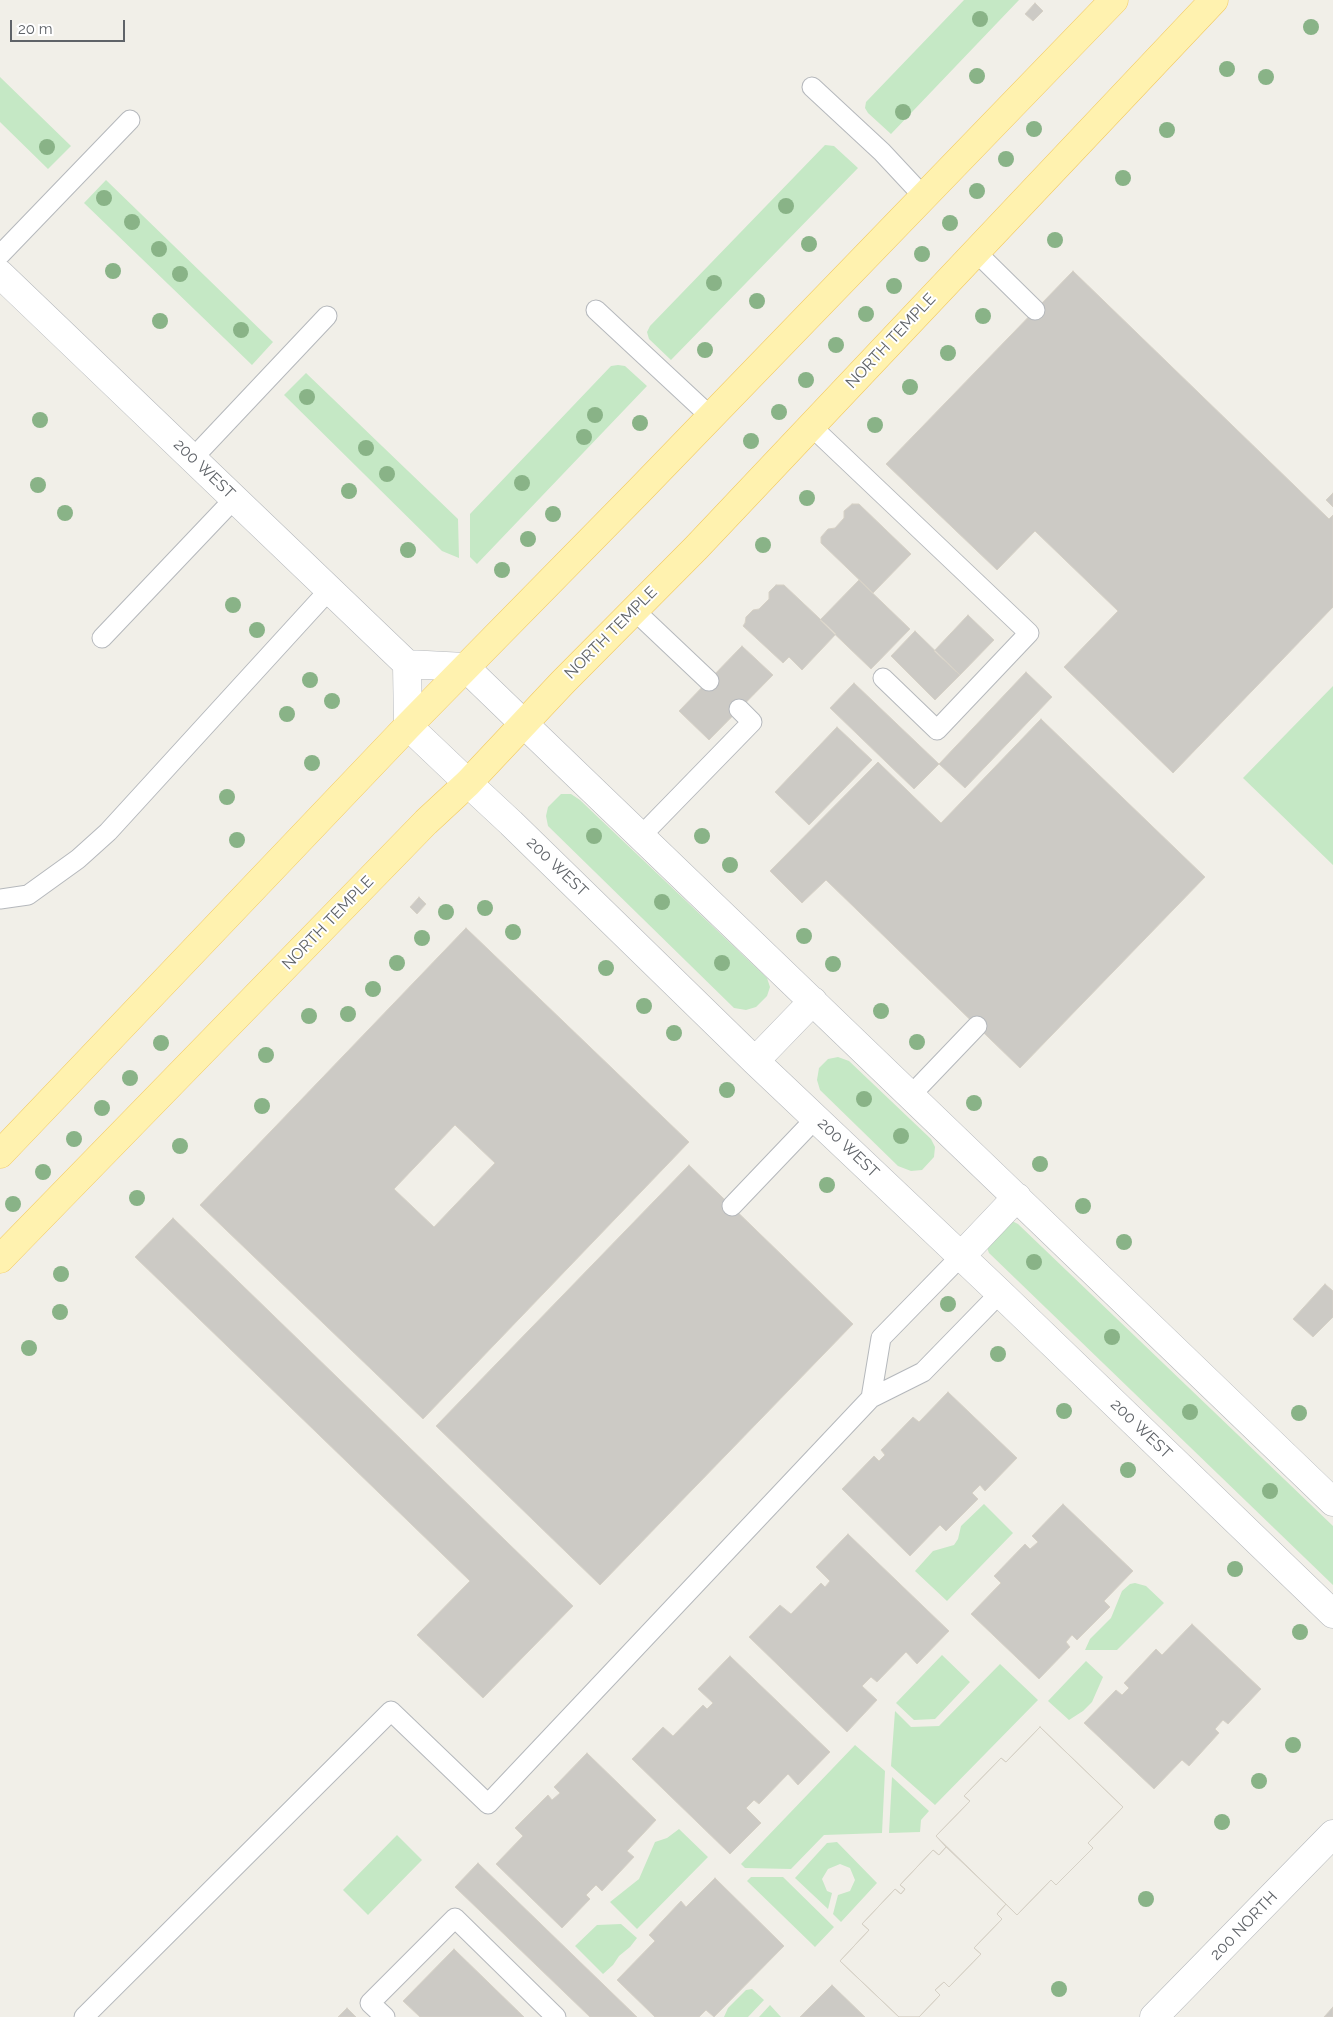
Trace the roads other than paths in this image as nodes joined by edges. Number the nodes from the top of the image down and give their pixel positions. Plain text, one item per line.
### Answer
1 (1114, 0) edge
2 (1214, 0) edge
3 (812, 87) dead end
4 (130, 120) dead end
5 (924, 197) junction
6 (976, 252) junction
7 (0, 255) edge
8 (0, 274) edge
9 (596, 310) dead end
10 (1035, 310) dead end
11 (326, 316) dead end
12 (711, 417) junction
13 (811, 426) junction
14 (193, 458) junction
15 (235, 498) junction
16 (330, 589) junction
17 (634, 610) junction
18 (102, 638) dead end
19 (407, 664) junction
20 (465, 667) junction
21 (882, 678) dead end
22 (709, 681) dead end
23 (739, 709) dead end
24 (524, 724) junction
25 (408, 726) junction
26 (468, 783) junction
27 (641, 836) junction
28 (0, 899) edge
29 (813, 1001) junction
30 (977, 1026) dead end
31 (755, 1061) junction
32 (911, 1095) junction
33 (816, 1118) junction
34 (0, 1154) edge
35 (1017, 1197) junction
36 (732, 1206) dead end
37 (961, 1256) junction
38 (0, 1260) edge
39 (1000, 1293) junction
40 (871, 1398) junction
41 (1333, 1502) edge
42 (1333, 1614) edge
43 (1333, 1834) edge
44 (84, 2017) edge
45 (385, 2017) edge
46 (556, 2017) edge
47 (1154, 2017) edge

1 - 5 main road
2 - 6 main road, NORTH TEMPLE
3 - 5 lane
4 - 7 lane
5 - 12 main road
6 - 10 lane
6 - 13 main road, NORTH TEMPLE
8 - 14 street, 200 WEST
9 - 12 lane
11 - 14 lane
12 - 20 main road
13 - 17 main road, NORTH TEMPLE
13 - 21 lane
14 - 15 street, 200 WEST
15 - 16 street, 200 WEST
15 - 18 lane
16 - 19 street, 200 WEST
16 - 28 lane
17 - 22 lane
17 - 24 main road, NORTH TEMPLE
19 - 20 street
19 - 25 street
20 - 24 street
20 - 25 main road
23 - 27 lane
24 - 26 main road, NORTH TEMPLE
24 - 27 street
25 - 26 street, 200 WEST
25 - 34 main road
26 - 31 street, 200 WEST
26 - 38 main road, NORTH TEMPLE
27 - 29 street
29 - 31 street
29 - 32 street
30 - 32 lane
31 - 33 street, 200 WEST
32 - 35 street
33 - 36 lane
33 - 37 street, 200 WEST
35 - 37 street
35 - 41 street
37 - 39 street, 200 WEST
37 - 40 lane
39 - 40 lane
39 - 42 street, 200 WEST
40 - 44 lane
43 - 47 street, 200 NORTH
45 - 46 lane

